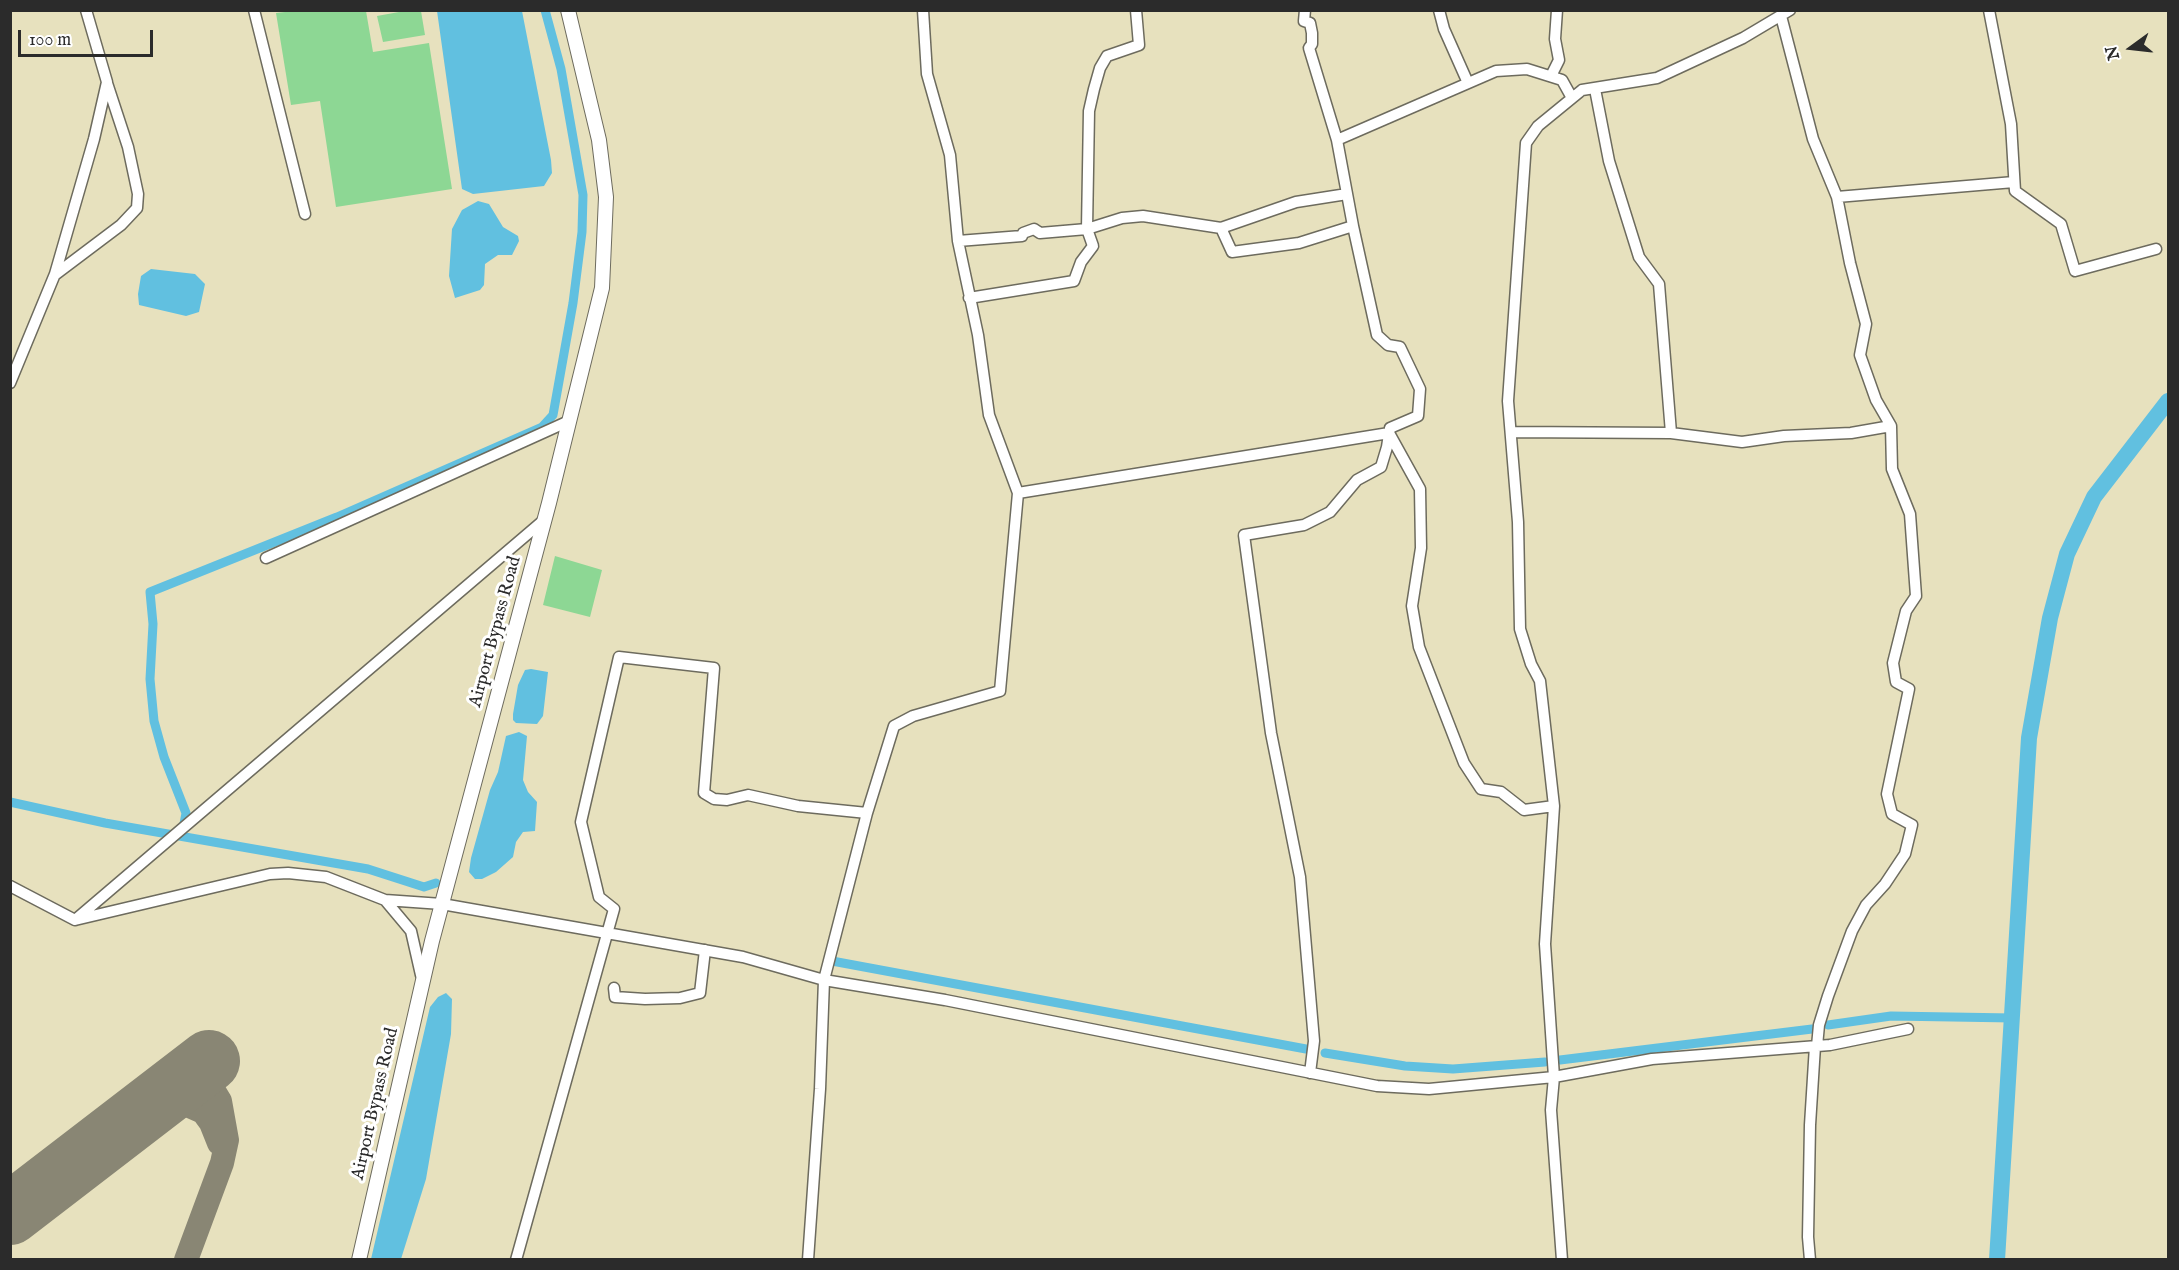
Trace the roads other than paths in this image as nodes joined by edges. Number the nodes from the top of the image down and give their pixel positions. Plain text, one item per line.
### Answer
1 (86, 10) edge
2 (254, 10) edge
3 (568, 10) edge
4 (923, 10) edge
5 (1136, 10) edge
6 (1305, 10) edge
7 (1439, 10) edge
8 (1557, 10) edge
9 (1989, 10) edge
10 (1786, 13) edge
11 (1551, 76) junction
12 (107, 82) junction
13 (1468, 83) junction
14 (1594, 88) junction
15 (1572, 98) junction
16 (1337, 140) junction
17 (2014, 182) junction
18 (1347, 194) junction
19 (1837, 197) junction
20 (305, 214) dead end
21 (1353, 226) junction
22 (1221, 228) junction
23 (1087, 229) junction
24 (958, 241) junction
25 (2156, 249) dead end
26 (55, 274) junction
27 (969, 298) junction
28 (10, 383) edge
29 (569, 422) junction
30 (1891, 426) junction
31 (1511, 432) junction
32 (1389, 433) junction
33 (1671, 433) junction
34 (1018, 493) junction
35 (544, 520) junction
36 (266, 558) dead end
37 (1554, 806) junction
38 (867, 813) junction
39 (10, 886) edge
40 (385, 900) junction
41 (442, 903) junction
42 (75, 920) junction
43 (608, 934) junction
44 (705, 950) junction
45 (824, 980) junction
46 (421, 988) junction
47 (614, 988) dead end
48 (1908, 1029) dead end
49 (1816, 1046) junction
50 (1310, 1073) junction
51 (1554, 1077) junction
52 (358, 1260) edge
53 (516, 1260) edge
54 (808, 1260) edge
55 (1562, 1260) edge
56 (1810, 1260) edge

1 - 12 street
2 - 20 street
3 - 29 street, Airport Bypass Road
4 - 24 street
5 - 23 street
6 - 16 street
7 - 13 street
8 - 11 street
9 - 17 street
10 - 14 street
10 - 19 street
11 - 13 street
11 - 15 street
12 - 26 street
12 - 26 street
13 - 16 street
14 - 15 street
14 - 33 street
15 - 31 street
16 - 18 street
17 - 19 street
17 - 25 street
18 - 21 street
18 - 22 street
19 - 30 street
21 - 22 street
21 - 32 street
22 - 23 street
23 - 24 street
23 - 27 street
24 - 27 street
26 - 28 street
27 - 34 street
29 - 35 street, Airport Bypass Road
29 - 36 street
30 - 33 street
30 - 49 street
31 - 33 street
31 - 37 street
32 - 34 street
32 - 37 street
32 - 50 street
34 - 38 street
35 - 41 street, Airport Bypass Road
35 - 42 street
37 - 51 street
38 - 43 street
38 - 45 street
39 - 42 street
40 - 41 street
40 - 42 street
40 - 46 street
41 - 43 street
41 - 46 street, Airport Bypass Road
43 - 44 street
43 - 53 street
44 - 45 street
44 - 47 street
45 - 50 street
45 - 54 street
46 - 52 street, Airport Bypass Road
48 - 49 street
49 - 51 street
49 - 56 street
50 - 51 street
51 - 55 street

